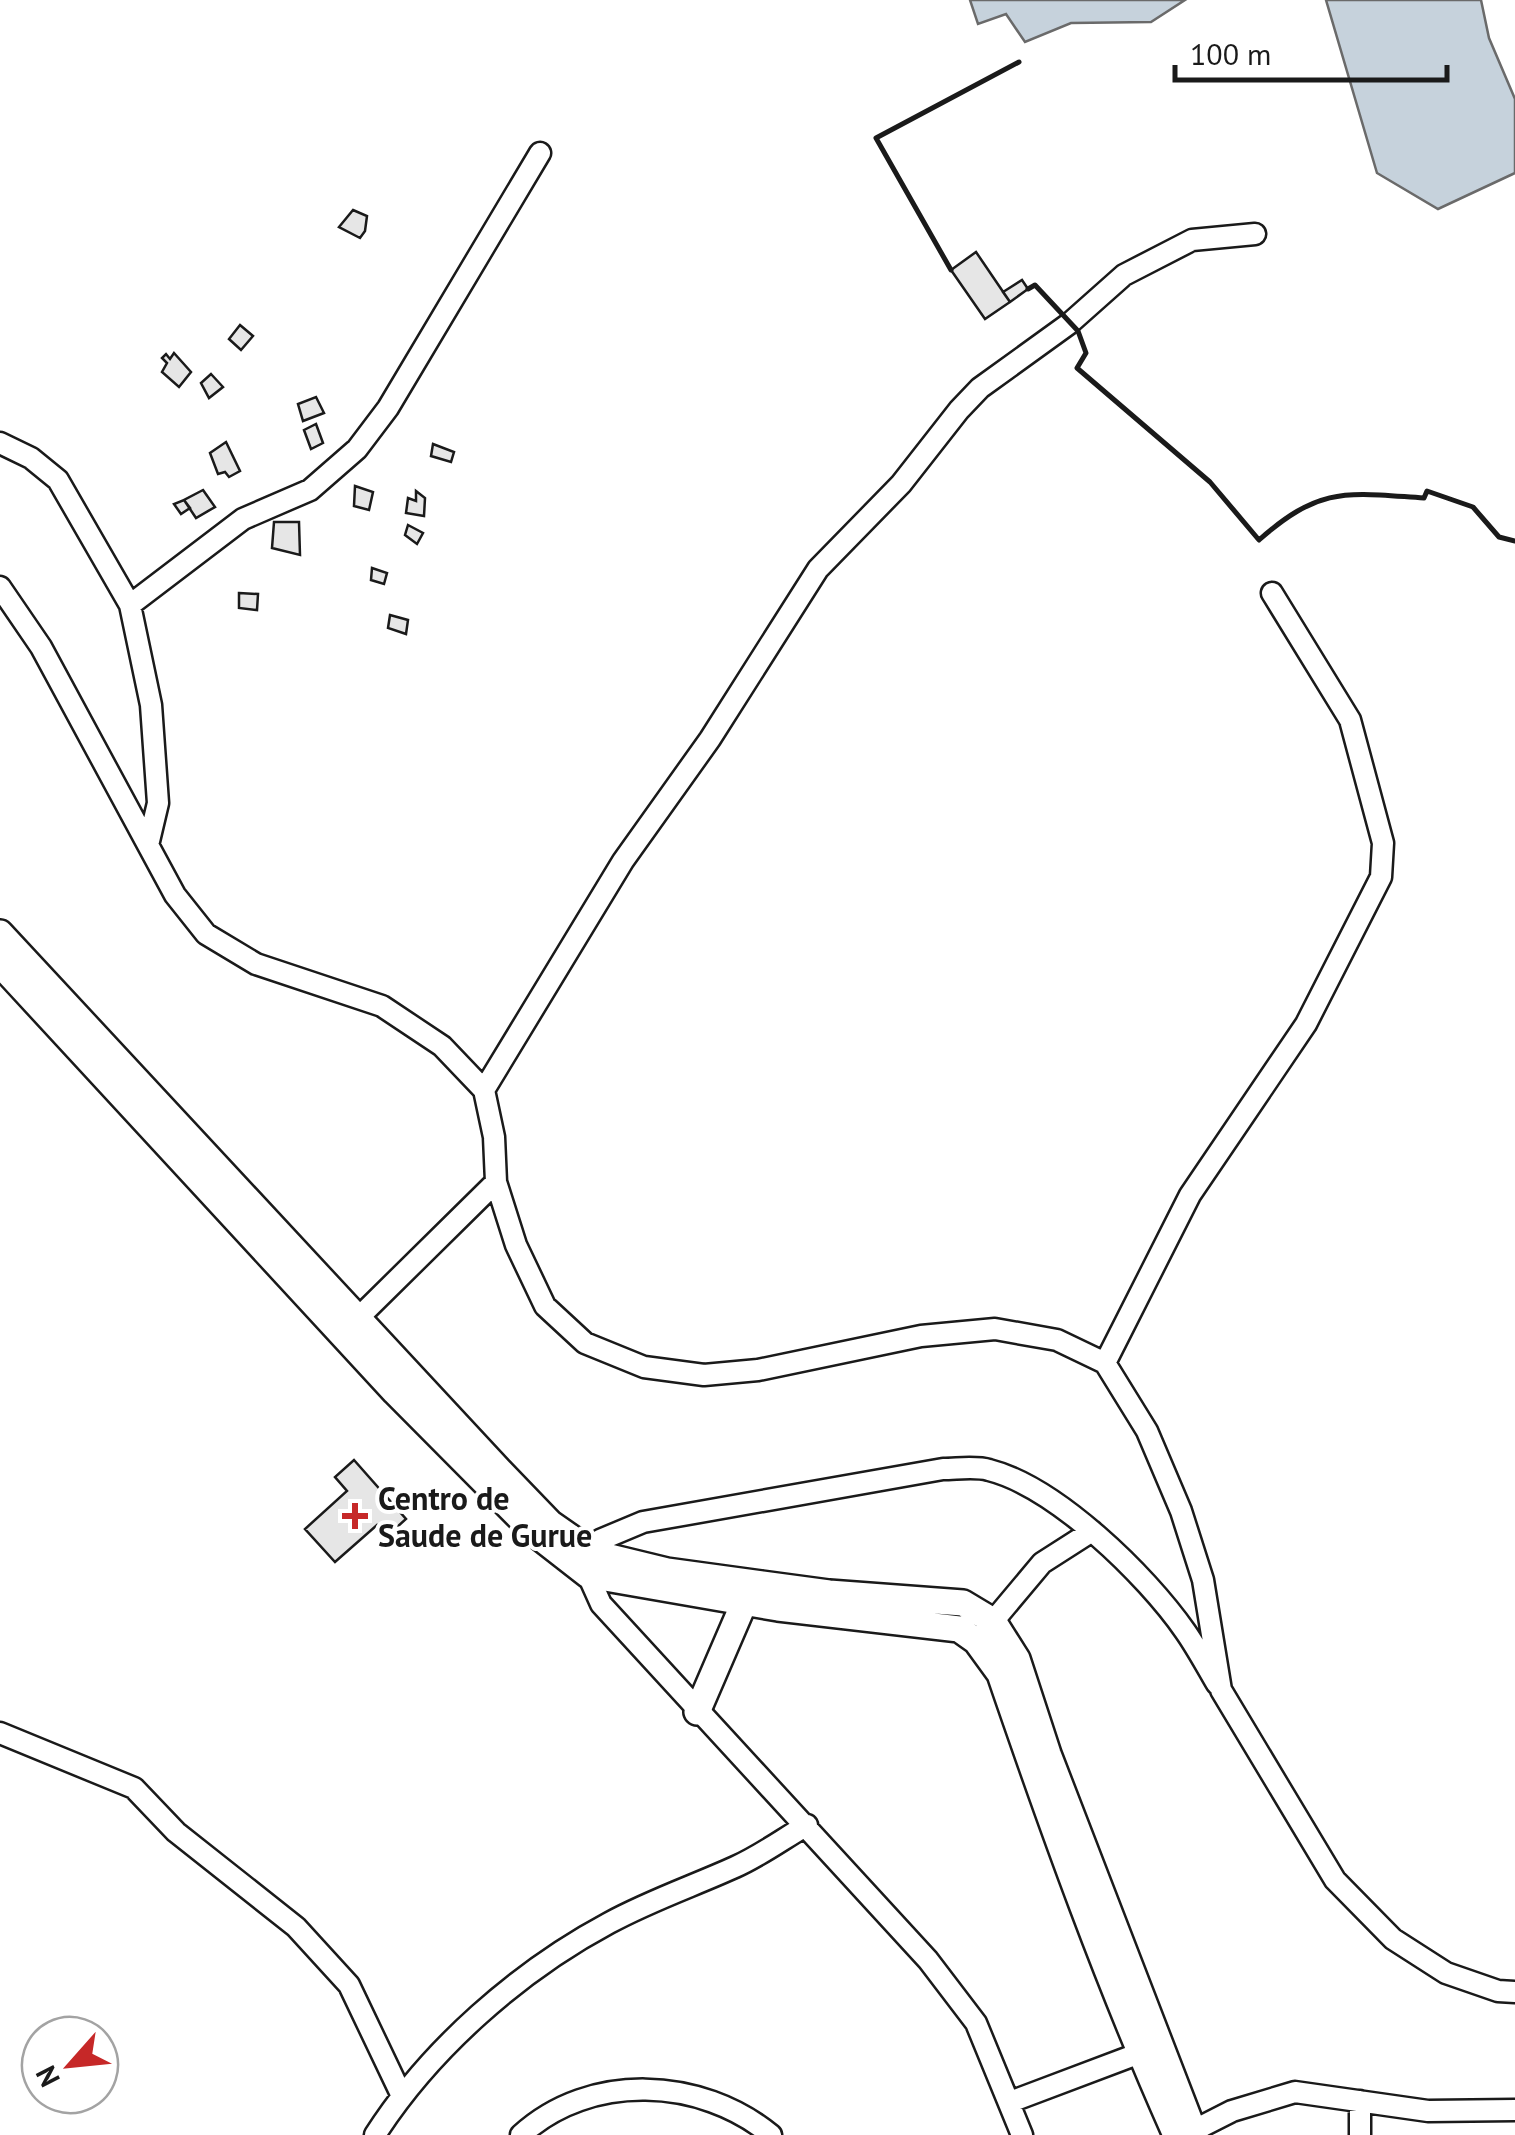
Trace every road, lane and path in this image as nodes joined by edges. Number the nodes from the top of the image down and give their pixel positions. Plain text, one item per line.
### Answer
1 (540, 153) dead end
2 (1254, 234) dead end
3 (0, 442) edge
4 (0, 587) edge
5 (1272, 594) dead end
6 (130, 605) junction
7 (149, 841) junction
8 (0, 933) edge
9 (0, 964) edge
10 (484, 1090) junction
11 (496, 1182) junction
12 (350, 1326) junction
13 (1105, 1363) junction
14 (1092, 1531) junction
15 (590, 1564) junction
16 (744, 1603) junction
17 (984, 1631) junction
18 (1221, 1690) junction
19 (697, 1712) junction
20 (0, 1733) edge
21 (807, 1825) junction
22 (1101, 1922) junction
23 (1515, 1992) edge
24 (1140, 2053) junction
25 (401, 2094) junction
26 (1360, 2101) junction
27 (1010, 2102) junction
28 (1515, 2110) edge
29 (1187, 2134) edge
30 (375, 2135) edge
31 (521, 2135) edge
32 (771, 2135) edge
33 (1022, 2135) edge
34 (1360, 2135) edge

1 - 6 street
2 - 10 street
3 - 6 street
4 - 7 street
5 - 13 street
6 - 7 street
7 - 10 street
8 - 12 main road
9 - 12 main road
10 - 11 street
11 - 12 street
11 - 13 street
12 - 15 main road
13 - 18 street
14 - 15 street
14 - 17 street
14 - 18 street
15 - 16 main road
15 - 17 main road
15 - 19 street
16 - 17 main road
16 - 19 main road
17 - 22 main road
18 - 23 street
19 - 21 street
20 - 25 street
21 - 25 street
21 - 27 street
22 - 24 main road
22 - 29 main road
24 - 27 street
24 - 29 main road
25 - 30 street
26 - 28 street
26 - 29 street
26 - 34 street
27 - 33 street
31 - 32 street

